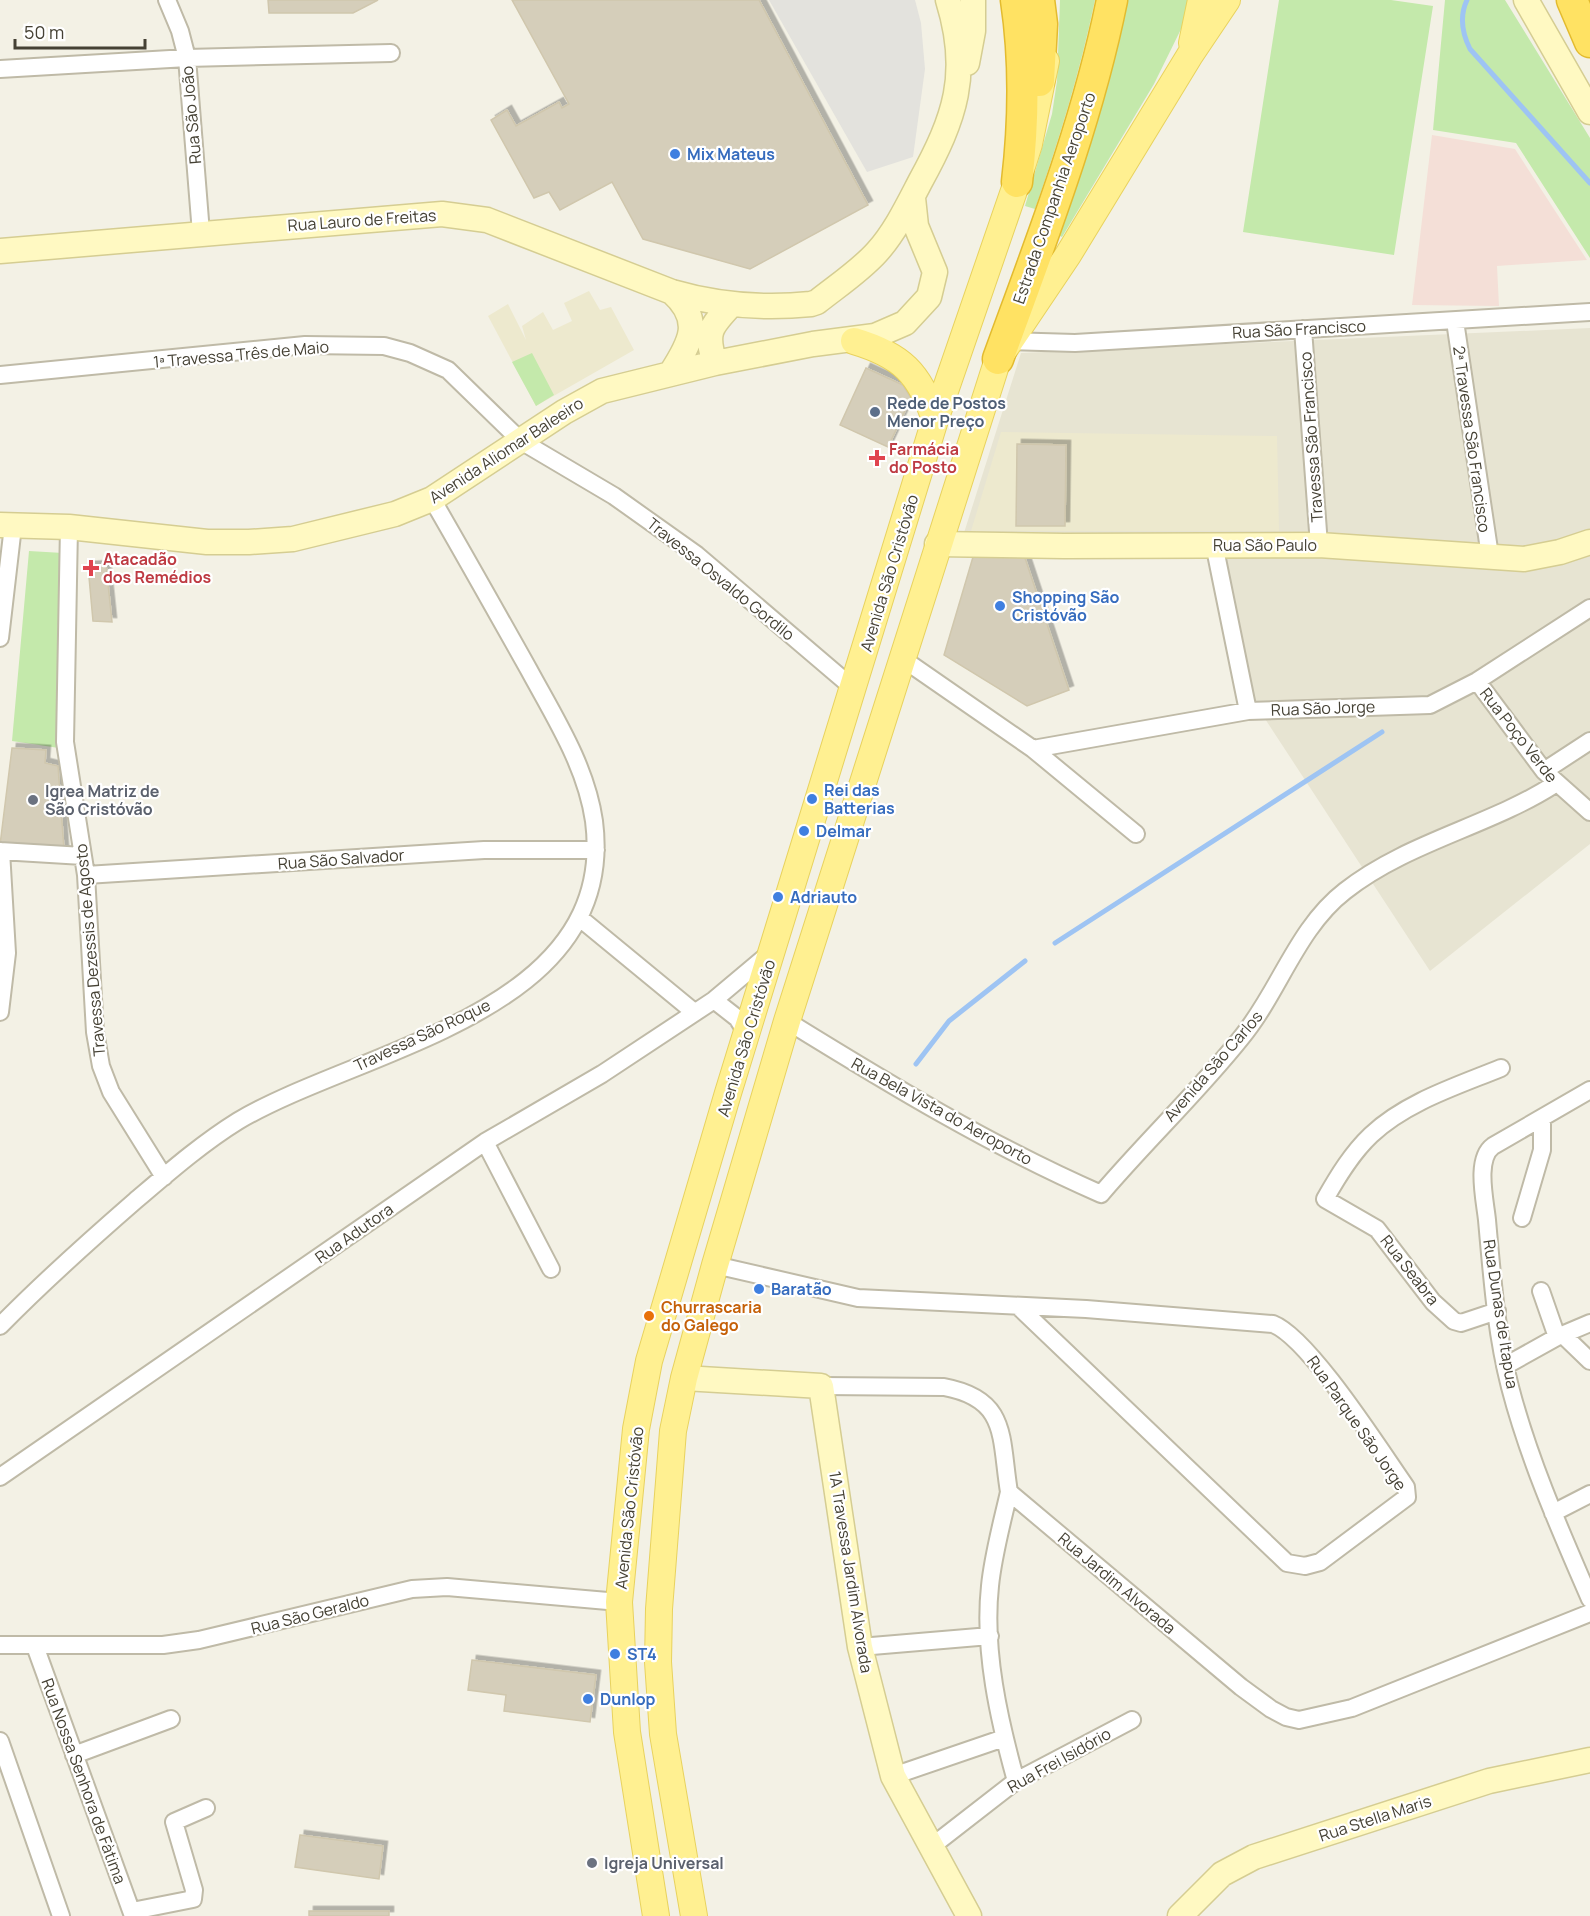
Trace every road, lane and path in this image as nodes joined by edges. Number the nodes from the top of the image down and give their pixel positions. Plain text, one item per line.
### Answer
1 (167, 0) edge
2 (948, 0) edge
3 (973, 0) edge
4 (1016, 0) edge
5 (1039, 0) edge
6 (1053, 0) edge
7 (1112, 0) edge
8 (1201, 0) edge
9 (1227, 0) edge
10 (1526, 0) edge
11 (1572, 0) edge
12 (1590, 42) edge
13 (391, 53) dead end
14 (1190, 55) junction
15 (187, 58) junction
16 (0, 69) edge
17 (954, 108) junction
18 (1590, 112) edge
19 (1036, 114) junction
20 (1017, 182) junction
21 (913, 198) junction
22 (201, 233) junction
23 (0, 250) edge
24 (873, 256) junction
25 (931, 259) junction
26 (672, 292) junction
27 (731, 306) junction
28 (1590, 312) edge
29 (1455, 321) junction
30 (1303, 328) junction
31 (854, 341) junction
32 (1003, 350) junction
33 (714, 363) junction
34 (671, 373) junction
35 (0, 375) edge
36 (935, 420) junction
37 (521, 441) junction
38 (432, 499) junction
39 (6, 526) edge
40 (69, 527) junction
41 (1590, 542) edge
42 (937, 543) junction
43 (1214, 544) junction
44 (1319, 545) junction
45 (1490, 556) junction
46 (1590, 608) edge
47 (0, 638) edge
48 (903, 659) junction
49 (1477, 681) junction
50 (853, 688) junction
51 (1248, 711) junction
52 (1590, 741) edge
53 (1033, 749) junction
54 (1544, 771) junction
55 (1556, 784) junction
56 (1590, 812) edge
57 (1136, 834) dead end
58 (596, 850) junction
59 (1, 851) edge
60 (83, 856) junction
61 (87, 875) junction
62 (581, 918) junction
63 (774, 949) junction
64 (714, 1000) junction
65 (0, 1012) edge
66 (694, 1012) junction
67 (787, 1021) junction
68 (748, 1035) junction
69 (1501, 1068) dead end
70 (1590, 1090) edge
71 (1542, 1120) junction
72 (485, 1142) junction
73 (164, 1177) junction
74 (1101, 1194) joint
75 (1522, 1218) dead end
76 (715, 1265) junction
77 (551, 1269) dead end
78 (1541, 1291) dead end
79 (1019, 1307) junction
80 (1497, 1311) junction
81 (1590, 1323) edge
82 (0, 1326) edge
83 (1560, 1336) junction
84 (1590, 1361) edge
85 (1505, 1366) junction
86 (684, 1378) junction
87 (821, 1386) junction
88 (0, 1477) edge
89 (1009, 1492) junction
90 (1590, 1494) edge
91 (1553, 1513) junction
92 (1590, 1599) edge
93 (619, 1602) junction
94 (1590, 1613) edge
95 (990, 1636) junction
96 (0, 1645) edge
97 (35, 1646) junction
98 (860, 1647) junction
99 (171, 1719) dead end
100 (1132, 1720) dead end
101 (1004, 1738) junction
102 (0, 1741) edge
103 (74, 1755) junction
104 (1590, 1760) edge
105 (894, 1776) junction
106 (1016, 1781) junction
107 (206, 1808) dead end
108 (931, 1847) junction
109 (132, 1914) edge
110 (62, 1916) edge
111 (656, 1916) edge
112 (694, 1916) edge
113 (969, 1916) edge
114 (1180, 1916) edge

1 - 15 street, Rua São João
2 - 17 main road
3 - 17 main road
4 - 20 highway
5 - 19 highway
6 - 19 main road, Avenida São Cristóvão
7 - 32 highway, Estrada Companhia Aeroporto
8 - 14 main road
9 - 14 main road, Avenida São Cristóvão
10 - 18 main road
11 - 12 highway
13 - 15 street
14 - 32 main road, Avenida São Cristóvão
15 - 16 street
15 - 22 street, Rua São João
17 - 21 main road
19 - 20 main road, Avenida São Cristóvão
20 - 36 main road, Avenida São Cristóvão
21 - 24 main road
21 - 25 main road, Avenida Aliomar Baleeiro
22 - 23 main road, Rua Lauro de Freitas
22 - 26 main road, Rua Lauro de Freitas
24 - 25 main road
24 - 27 main road, Rua Lauro de Freitas
25 - 31 main road, Avenida Aliomar Baleeiro
26 - 27 main road, Rua Lauro de Freitas
26 - 34 main road
27 - 33 main road
28 - 29 street, Rua São Francisco
29 - 30 street, Rua São Francisco
29 - 45 street, 2ª Travessa São Francisco
30 - 32 street, Rua São Francisco
30 - 44 street, Travessa São Francisco
31 - 33 main road, Avenida Aliomar Baleeiro
31 - 36 main road
32 - 42 main road, Avenida São Cristóvão
33 - 34 main road, Avenida Aliomar Baleeiro
34 - 37 main road, Avenida Aliomar Baleeiro
35 - 37 street, 1ª Travessa Três de Maio
36 - 50 main road, Avenida São Cristóvão
37 - 38 main road, Avenida Aliomar Baleeiro
37 - 50 street, Travessa Osvaldo Gordilo
38 - 40 main road, Avenida Aliomar Baleeiro
38 - 58 street, Travessa São Roque
39 - 40 main road, Avenida Aliomar Baleeiro
39 - 47 street
40 - 60 street, Travessa Dezessis de Agosto
41 - 45 main road, Rua São Paulo
42 - 43 main road, Rua São Paulo
42 - 48 main road, Avenida São Cristóvão
43 - 44 main road, Rua São Paulo
43 - 51 street
44 - 45 main road, Rua São Paulo
46 - 49 street, Rua São Jorge
48 - 53 street
48 - 67 main road, Avenida São Cristóvão
49 - 51 street, Rua São Jorge
49 - 54 street, Rua Poço Verde
50 - 63 main road, Avenida São Cristóvão
51 - 53 street, Rua São Jorge
52 - 54 street
53 - 57 street
54 - 55 street, Rua Poço Verde
55 - 56 street, Rua Poço Verde
55 - 74 street, Avenida São Carlos
58 - 61 street, Rua São Salvador
58 - 62 street, Travessa São Roque
59 - 60 street
59 - 65 street
60 - 61 street, Travessa Dezessis de Agosto
61 - 73 street, Travessa Dezessis de Agosto
62 - 66 street
62 - 73 street, Travessa São Roque
63 - 64 street, Rua Adutora
63 - 68 main road, Avenida São Cristóvão
64 - 66 street, Rua Adutora
64 - 68 street
66 - 72 street, Rua Adutora
67 - 74 street, Rua Bela Vista do Aeroporto
67 - 76 main road, Avenida São Cristóvão
68 - 93 main road, Avenida São Cristóvão
69 - 80 street, Rua Seabra
70 - 71 street
71 - 75 street
71 - 80 street, Rua Dunas de Itapua
72 - 77 street
72 - 88 street, Rua Adutora
73 - 82 street, Travessa São Roque
76 - 79 street, Rua Parque São Jorge
76 - 86 main road, Avenida São Cristóvão
78 - 83 street
79 - 79 street, Rua Parque São Jorge
80 - 85 street, Rua Dunas de Itapua
81 - 83 street
83 - 84 street
83 - 85 street
85 - 91 street, Rua Dunas de Itapua
86 - 87 main road
86 - 112 main road, Avenida São Cristóvão
87 - 89 street
87 - 98 main road, 1A Travessa Jardim Alvorada
89 - 94 street, Rua Jardim Alvorada
89 - 95 street
90 - 91 street
91 - 92 street, Rua Dunas de Itapua
93 - 97 street, Rua São Geraldo
93 - 111 main road, Avenida São Cristóvão
95 - 98 street
95 - 101 street
96 - 97 street, Rua São Geraldo
97 - 103 street, Rua Nossa Senhora de Fàtima
98 - 105 main road, 1A Travessa Jardim Alvorada
99 - 103 street
100 - 106 street, Rua Frei Isidório
101 - 105 street
101 - 106 street
102 - 110 street
103 - 109 street, Rua Nossa Senhora de Fàtima
104 - 114 main road, Rua Stella Maris
105 - 108 main road, 1A Travessa Jardim Alvorada
106 - 108 street, Rua Frei Isidório
107 - 109 street
108 - 113 main road, 1A Travessa Jardim Alvorada

